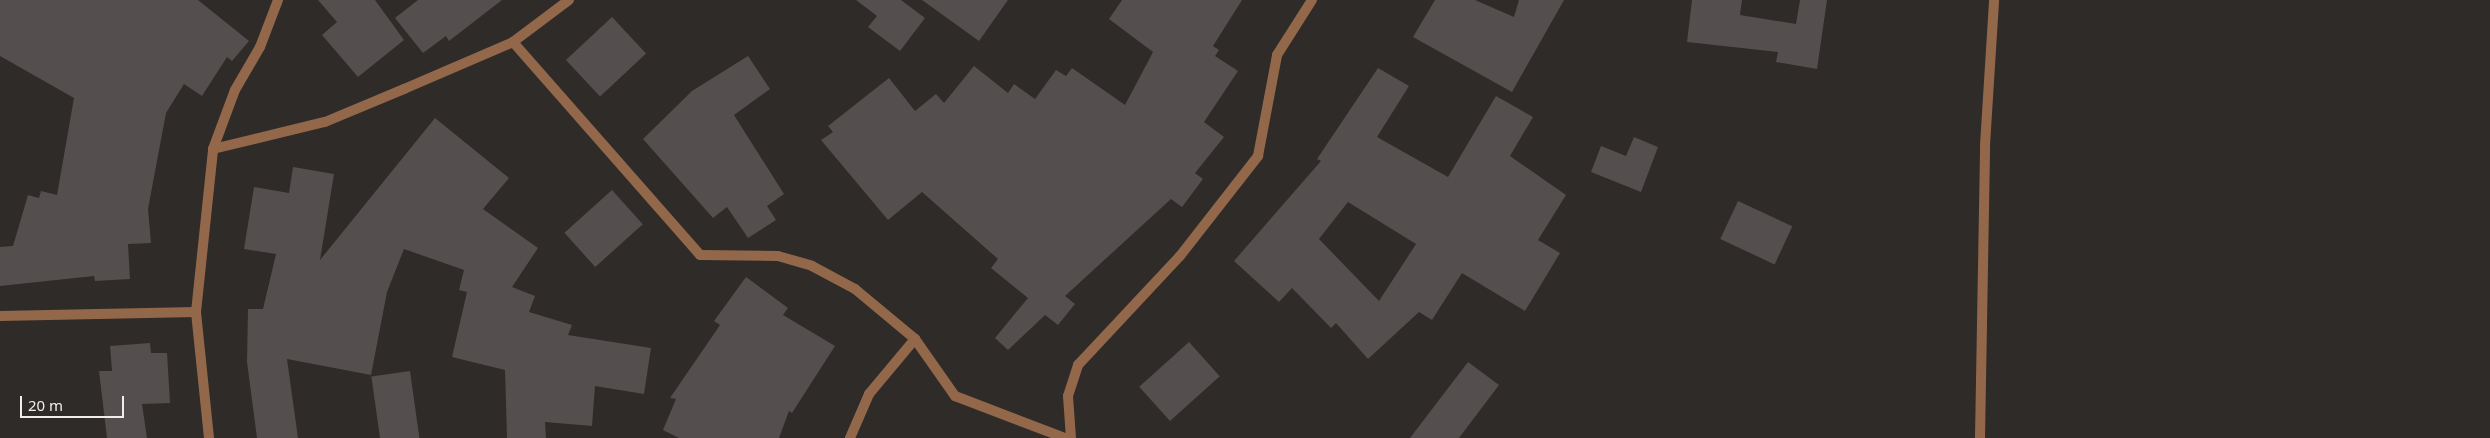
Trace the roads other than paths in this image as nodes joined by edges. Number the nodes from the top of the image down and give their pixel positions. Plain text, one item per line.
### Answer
1 (278, 0) edge
2 (569, 0) edge
3 (1312, 0) edge
4 (1994, 0) edge
5 (513, 42) junction
6 (213, 149) junction
7 (196, 312) junction
8 (0, 316) edge
9 (914, 339) junction
10 (209, 438) edge
11 (850, 438) edge
12 (1065, 438) edge
13 (1071, 438) edge
14 (1980, 438) edge

1 - 6 street
2 - 5 street
3 - 13 street
4 - 14 street
5 - 6 street
5 - 9 street
6 - 7 street
7 - 8 street
7 - 10 street
9 - 11 street
9 - 12 street

